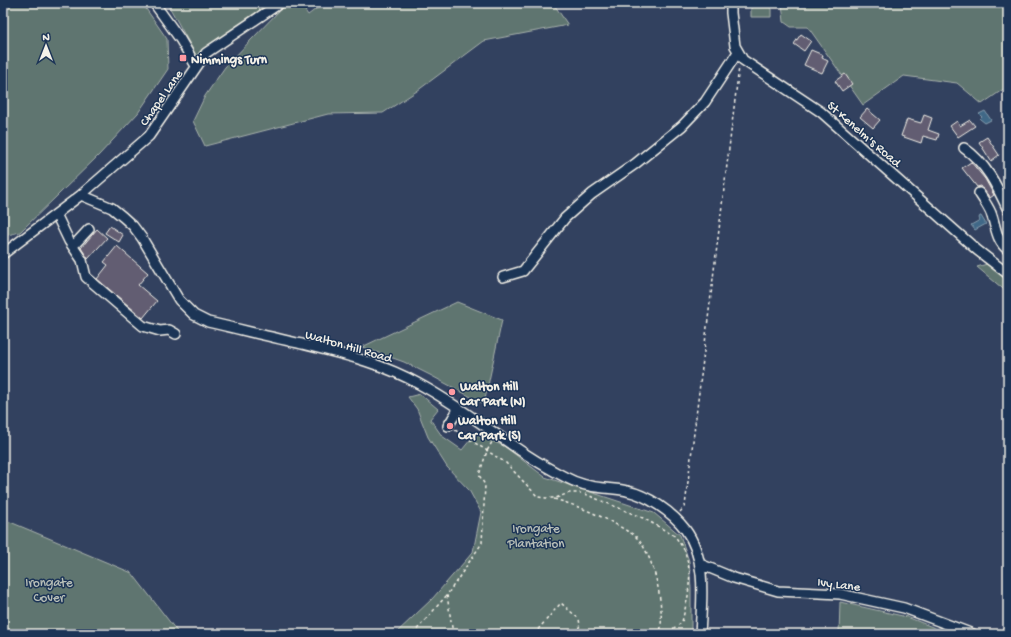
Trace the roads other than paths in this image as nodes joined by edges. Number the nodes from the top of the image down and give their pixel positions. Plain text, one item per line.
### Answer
1 (154, 3) edge
2 (280, 3) edge
3 (731, 3) edge
4 (740, 56) junction
5 (196, 66) junction
6 (964, 148) dead end
7 (979, 193) dead end
8 (81, 195) junction
9 (1008, 210) edge
10 (56, 214) junction
11 (89, 229) dead end
12 (72, 245) junction
13 (1008, 250) edge
14 (3, 254) edge
15 (1008, 274) edge
16 (504, 277) dead end
17 (176, 334) dead end
18 (459, 408) junction
19 (448, 426) road end
20 (700, 564) junction
21 (700, 634) edge
22 (973, 634) edge

1 - 5 street
2 - 5 street, Chapel Lane
3 - 4 street
4 - 15 street, St Kenelm's Road
4 - 16 street
5 - 8 street, Chapel Lane
6 - 9 street
7 - 13 street
8 - 10 street, Chapel Lane
8 - 18 street, Walton Hill Road
10 - 12 street
10 - 14 street, Chapel Lane
11 - 12 street
12 - 17 street
18 - 19 street
18 - 20 street, Walton Hill Road
20 - 21 street, Walton Hill Road
20 - 22 street, Ivy Lane

